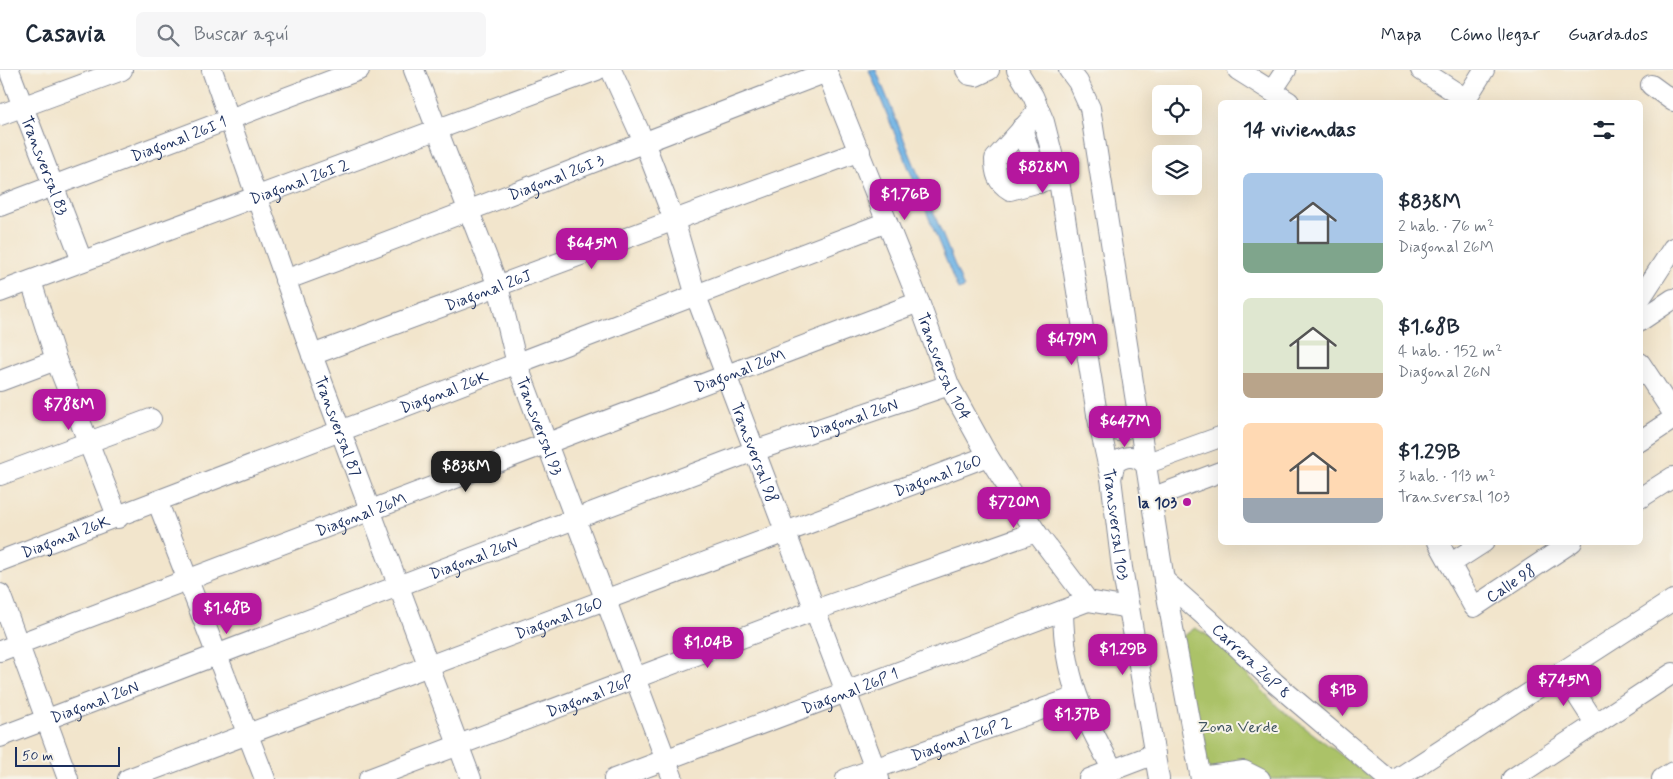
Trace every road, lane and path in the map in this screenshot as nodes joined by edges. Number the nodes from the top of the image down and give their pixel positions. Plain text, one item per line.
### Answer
1 (10, 70) edge
2 (122, 70) edge
3 (212, 70) edge
4 (359, 70) edge
5 (414, 70) edge
6 (597, 70) edge
7 (610, 70) edge
8 (966, 70) edge
9 (989, 70) edge
10 (1017, 70) edge
11 (1069, 70) edge
12 (1238, 70) edge
13 (1286, 70) edge
14 (1421, 70) edge
15 (1484, 70) edge
16 (827, 71) edge
17 (1651, 85) dead end
18 (1272, 91) junction
19 (1287, 100) edge
20 (1464, 100) edge
21 (1466, 100) edge
22 (1673, 101) edge
23 (24, 107) junction
24 (1039, 110) junction
25 (0, 116) edge
26 (231, 120) junction
27 (1022, 128) junction
28 (437, 130) junction
29 (644, 142) junction
30 (860, 151) junction
31 (1048, 180) junction
32 (54, 186) junction
33 (257, 197) junction
34 (0, 206) edge
35 (469, 212) junction
36 (674, 220) junction
37 (887, 222) junction
38 (1673, 248) edge
39 (82, 261) junction
40 (285, 280) junction
41 (31, 281) junction
42 (498, 286) junction
43 (0, 292) edge
44 (1643, 294) edge
45 (696, 296) junction
46 (1673, 299) edge
47 (919, 302) junction
48 (1643, 319) edge
49 (312, 355) junction
50 (56, 360) junction
51 (517, 364) junction
52 (1643, 368) edge
53 (726, 376) junction
54 (0, 381) edge
55 (949, 385) junction
56 (1137, 407) junction
57 (1673, 413) edge
58 (1097, 414) junction
59 (151, 419) dead end
60 (1673, 420) edge
61 (340, 432) junction
62 (1643, 439) edge
63 (1218, 440) edge
64 (88, 442) junction
65 (547, 443) junction
66 (754, 451) junction
67 (988, 456) junction
68 (1146, 464) junction
69 (1218, 473) edge
70 (0, 475) edge
71 (1673, 477) edge
72 (1111, 478) junction
73 (1643, 496) edge
74 (1151, 498) junction
75 (158, 502) junction
76 (370, 511) junction
77 (118, 518) junction
78 (575, 519) junction
79 (1036, 532) junction
80 (785, 533) junction
81 (1440, 545) edge
82 (1479, 545) edge
83 (1567, 545) edge
84 (0, 561) edge
85 (1450, 564) junction
86 (187, 580) junction
87 (1164, 580) junction
88 (398, 586) junction
89 (0, 594) edge
90 (606, 600) junction
91 (1673, 600) edge
92 (1088, 601) junction
93 (1129, 608) junction
94 (815, 610) junction
95 (1063, 611) junction
96 (1208, 619) junction
97 (1174, 638) junction
98 (19, 644) junction
99 (0, 651) edge
100 (216, 655) junction
101 (429, 666) junction
102 (1562, 672) junction
103 (1673, 673) edge
104 (635, 678) junction
105 (846, 692) junction
106 (1076, 697) junction
107 (47, 719) junction
108 (1595, 723) junction
109 (247, 734) junction
110 (0, 737) edge
111 (458, 745) junction
112 (1155, 754) junction
113 (666, 760) junction
114 (1113, 770) junction
115 (1673, 772) edge
116 (877, 774) edge
117 (1201, 778) edge
118 (68, 779) edge
119 (128, 779) edge
120 (265, 779) edge
121 (369, 779) edge
122 (471, 779) edge
123 (614, 779) edge
124 (673, 779) edge
125 (846, 779) edge
126 (1090, 779) edge
127 (1159, 779) edge
128 (1260, 779) edge
129 (1388, 779) edge
130 (1397, 779) edge
131 (1512, 779) edge
132 (1662, 779) edge

1 - 23 street, Transversal 83
2 - 23 street
3 - 26 street, Transversal 87
4 - 26 street, Diagonal 26I 1
5 - 28 street, Transversal 93
6 - 28 street, Diagonal 26I 2
7 - 29 street, Transversal 98
8 - 9 street
10 - 24 street, Transversal 103
11 - 56 street
12 - 18 street
13 - 18 street
14 - 20 street
15 - 21 street
16 - 29 street, Diagonal 26I 3
16 - 30 street, Transversal 104
17 - 22 street
18 - 19 street
23 - 25 street
23 - 32 street, Transversal 83
24 - 27 street
24 - 31 street, Transversal 103
26 - 32 street, Diagonal 26I 1
26 - 33 street, Transversal 87
27 - 31 street
27 - 31 street
28 - 33 street, Diagonal 26I 2
28 - 35 street, Transversal 93
29 - 35 street, Diagonal 26I 3
29 - 36 street, Transversal 98
30 - 36 street, Diagonal 26J
30 - 37 street, Transversal 104
31 - 58 street, Transversal 103
32 - 34 street, Diagonal 26I 1
32 - 39 street, Transversal 83
33 - 39 street, Diagonal 26I 2
33 - 40 street, Transversal 87
35 - 40 street, Diagonal 26I 3
35 - 42 street, Transversal 93
36 - 42 street, Diagonal 26J
36 - 45 street, Transversal 98
37 - 45 street, Diagonal 26K
37 - 47 street, Transversal 104
38 - 44 street
39 - 41 street, Diagonal 26I 2
40 - 49 street, Transversal 87
41 - 43 street, Diagonal 26I 2
41 - 50 street
42 - 49 street, Diagonal 26J
42 - 51 street, Transversal 93
45 - 51 street, Diagonal 26K
45 - 53 street, Transversal 98
46 - 48 street
47 - 53 street, Diagonal 26M
47 - 55 street, Transversal 104
49 - 61 street, Transversal 87
50 - 54 street
50 - 64 street
51 - 61 street, Diagonal 26K
51 - 65 street, Transversal 93
52 - 57 street
53 - 65 street, Diagonal 26M
53 - 66 street, Transversal 98
55 - 66 street, Diagonal 26N
55 - 67 street, Transversal 104
56 - 58 street
56 - 68 street
58 - 72 street, Transversal 103
59 - 64 street
60 - 62 street
61 - 75 street, Diagonal 26K
61 - 76 street, Transversal 87
63 - 68 street
64 - 70 street
64 - 77 street
65 - 76 street, Diagonal 26M
65 - 78 street, Transversal 93
66 - 78 street, Diagonal 26N
66 - 80 street, Transversal 98
67 - 79 street, Transversal 104
67 - 80 street, Diagonal 26O
68 - 72 street
68 - 74 street
69 - 74 street
71 - 73 street
72 - 93 street, Transversal 103
74 - 87 street
75 - 77 street, Diagonal 26K
75 - 86 street
76 - 86 street, Diagonal 26M
76 - 88 street, Transversal 87
77 - 84 street, Diagonal 26K
78 - 88 street, Diagonal 26N
78 - 90 street, Transversal 93
79 - 92 street, Transversal 104
79 - 94 street, Diagonal 26P
80 - 90 street, Diagonal 26O
80 - 94 street, Transversal 98
81 - 85 street
82 - 85 street
83 - 85 street, Calle 98
86 - 98 street, Diagonal 26M
86 - 100 street
87 - 96 street, Carrera 26P 8
87 - 97 street
88 - 100 street, Diagonal 26N
88 - 101 street, Transversal 87
89 - 98 street
90 - 101 street, Diagonal 26O
90 - 104 street, Transversal 93
91 - 102 street
92 - 93 street
92 - 95 street, Diagonal 26P 1
93 - 112 street, Transversal 103
94 - 104 street, Diagonal 26P
94 - 105 street, Transversal 98
95 - 105 street, Diagonal 26P 1
95 - 106 street
96 - 97 street, Carrera 26P 8
96 - 129 street, Carrera 26P 8
97 - 117 street
98 - 99 street, Diagonal 26M
98 - 107 street
100 - 107 street, Diagonal 26N
100 - 109 street
101 - 109 street, Diagonal 26O
101 - 111 street, Transversal 87
102 - 108 street
102 - 130 street
103 - 108 street
104 - 111 street, Diagonal 26P
104 - 113 street, Transversal 93
105 - 113 street, Diagonal 26P 1
105 - 116 street, Transversal 98
106 - 114 street
106 - 116 street, Diagonal 26P 2
107 - 110 street, Diagonal 26N
107 - 118 street
108 - 131 street
109 - 119 street, Diagonal 26O
109 - 120 street
111 - 121 street, Diagonal 26P
111 - 122 street, Transversal 87
112 - 114 street
112 - 127 street, Transversal 103
113 - 123 street, Diagonal 26P 1
113 - 124 street, Transversal 93
114 - 126 street
115 - 132 street
116 - 125 street, Diagonal 26P 2
117 - 128 street

